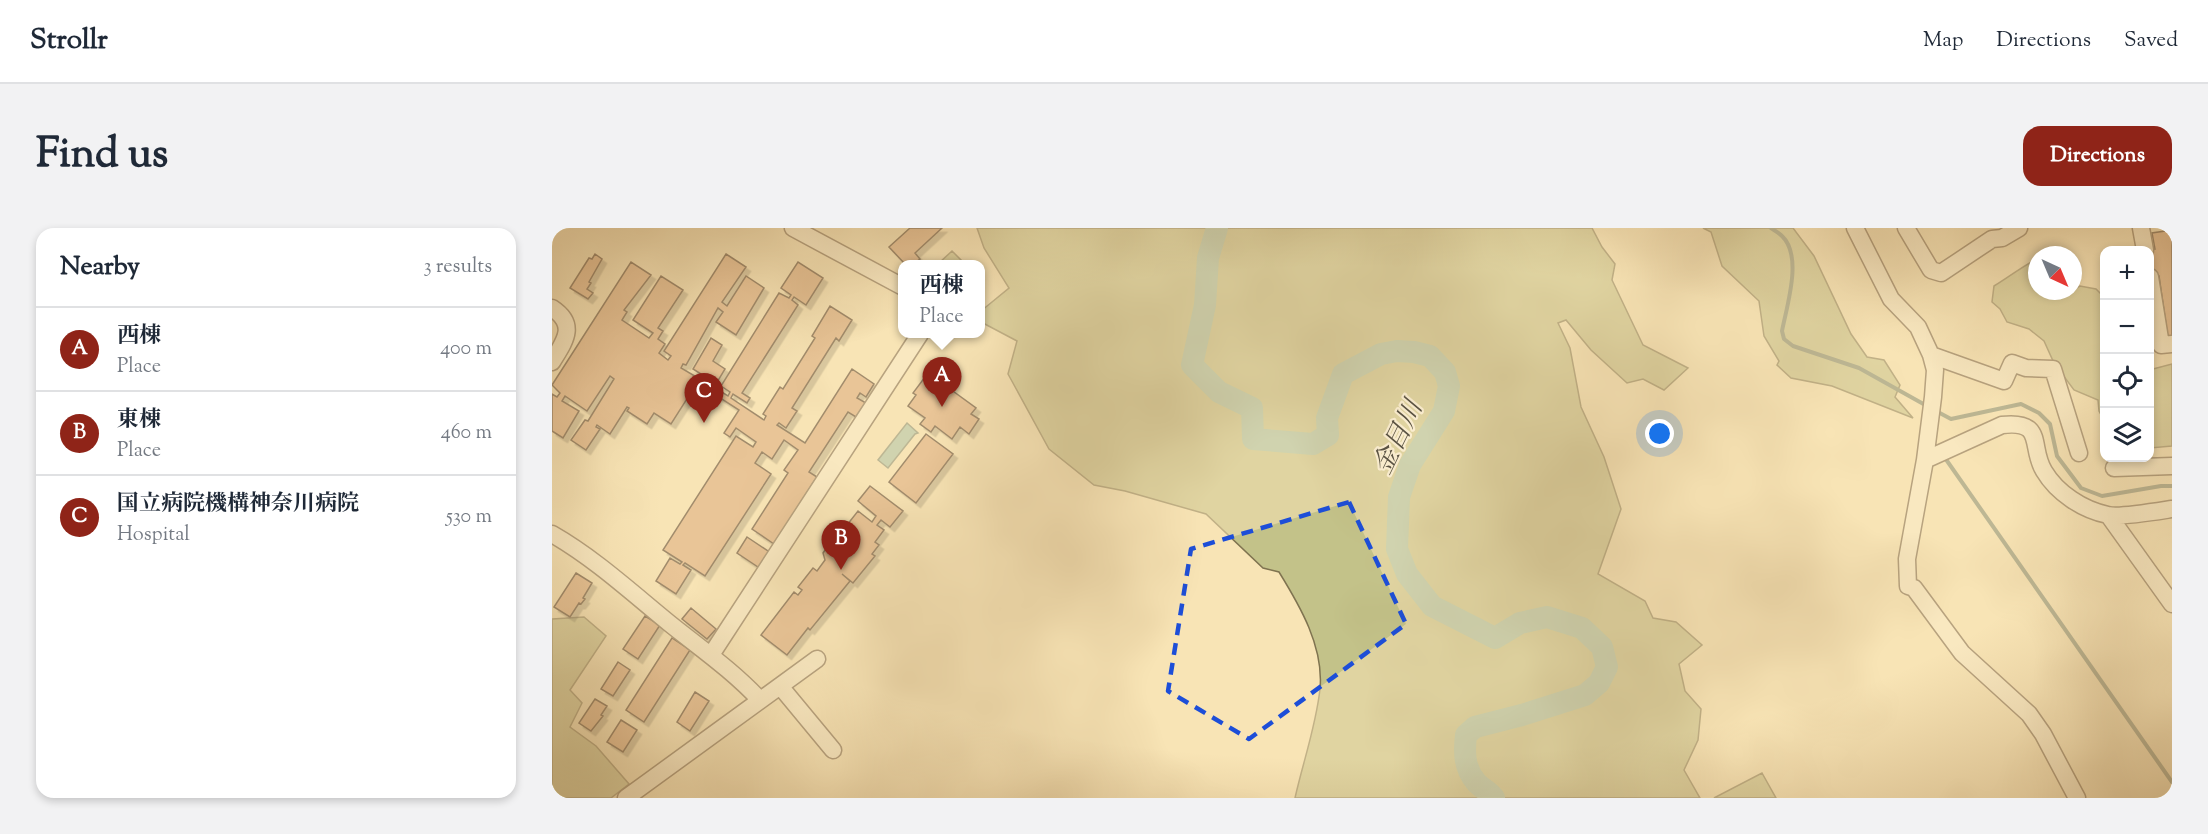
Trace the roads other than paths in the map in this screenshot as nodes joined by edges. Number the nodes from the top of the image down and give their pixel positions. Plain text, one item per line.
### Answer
1 (793, 228) edge
2 (1855, 228) edge
3 (1906, 228) edge
4 (2019, 228) edge
5 (2141, 228) edge
6 (2144, 246) edge
7 (898, 284) edge
8 (2154, 300) edge
9 (552, 308) edge
10 (917, 338) edge
11 (2172, 344) edge
12 (1931, 355) junction
13 (552, 362) edge
14 (2079, 453) dead end
15 (1925, 460) junction
16 (2172, 466) edge
17 (2114, 468) dead end
18 (2172, 509) edge
19 (2109, 516) junction
20 (552, 534) edge
21 (2172, 604) edge
22 (711, 655) junction
23 (817, 659) dead end
24 (780, 686) junction
25 (760, 700) junction
26 (833, 750) dead end
27 (626, 798) edge
28 (2077, 798) edge

1 - 7 street
2 - 12 street
3 - 4 street
5 - 6 street
8 - 11 street
9 - 13 street
10 - 22 street
12 - 14 street
12 - 15 street
15 - 19 street
15 - 28 street
16 - 17 street
18 - 19 street
19 - 21 street
20 - 22 street
22 - 25 street
23 - 24 street
24 - 25 street
24 - 26 street
25 - 27 street

